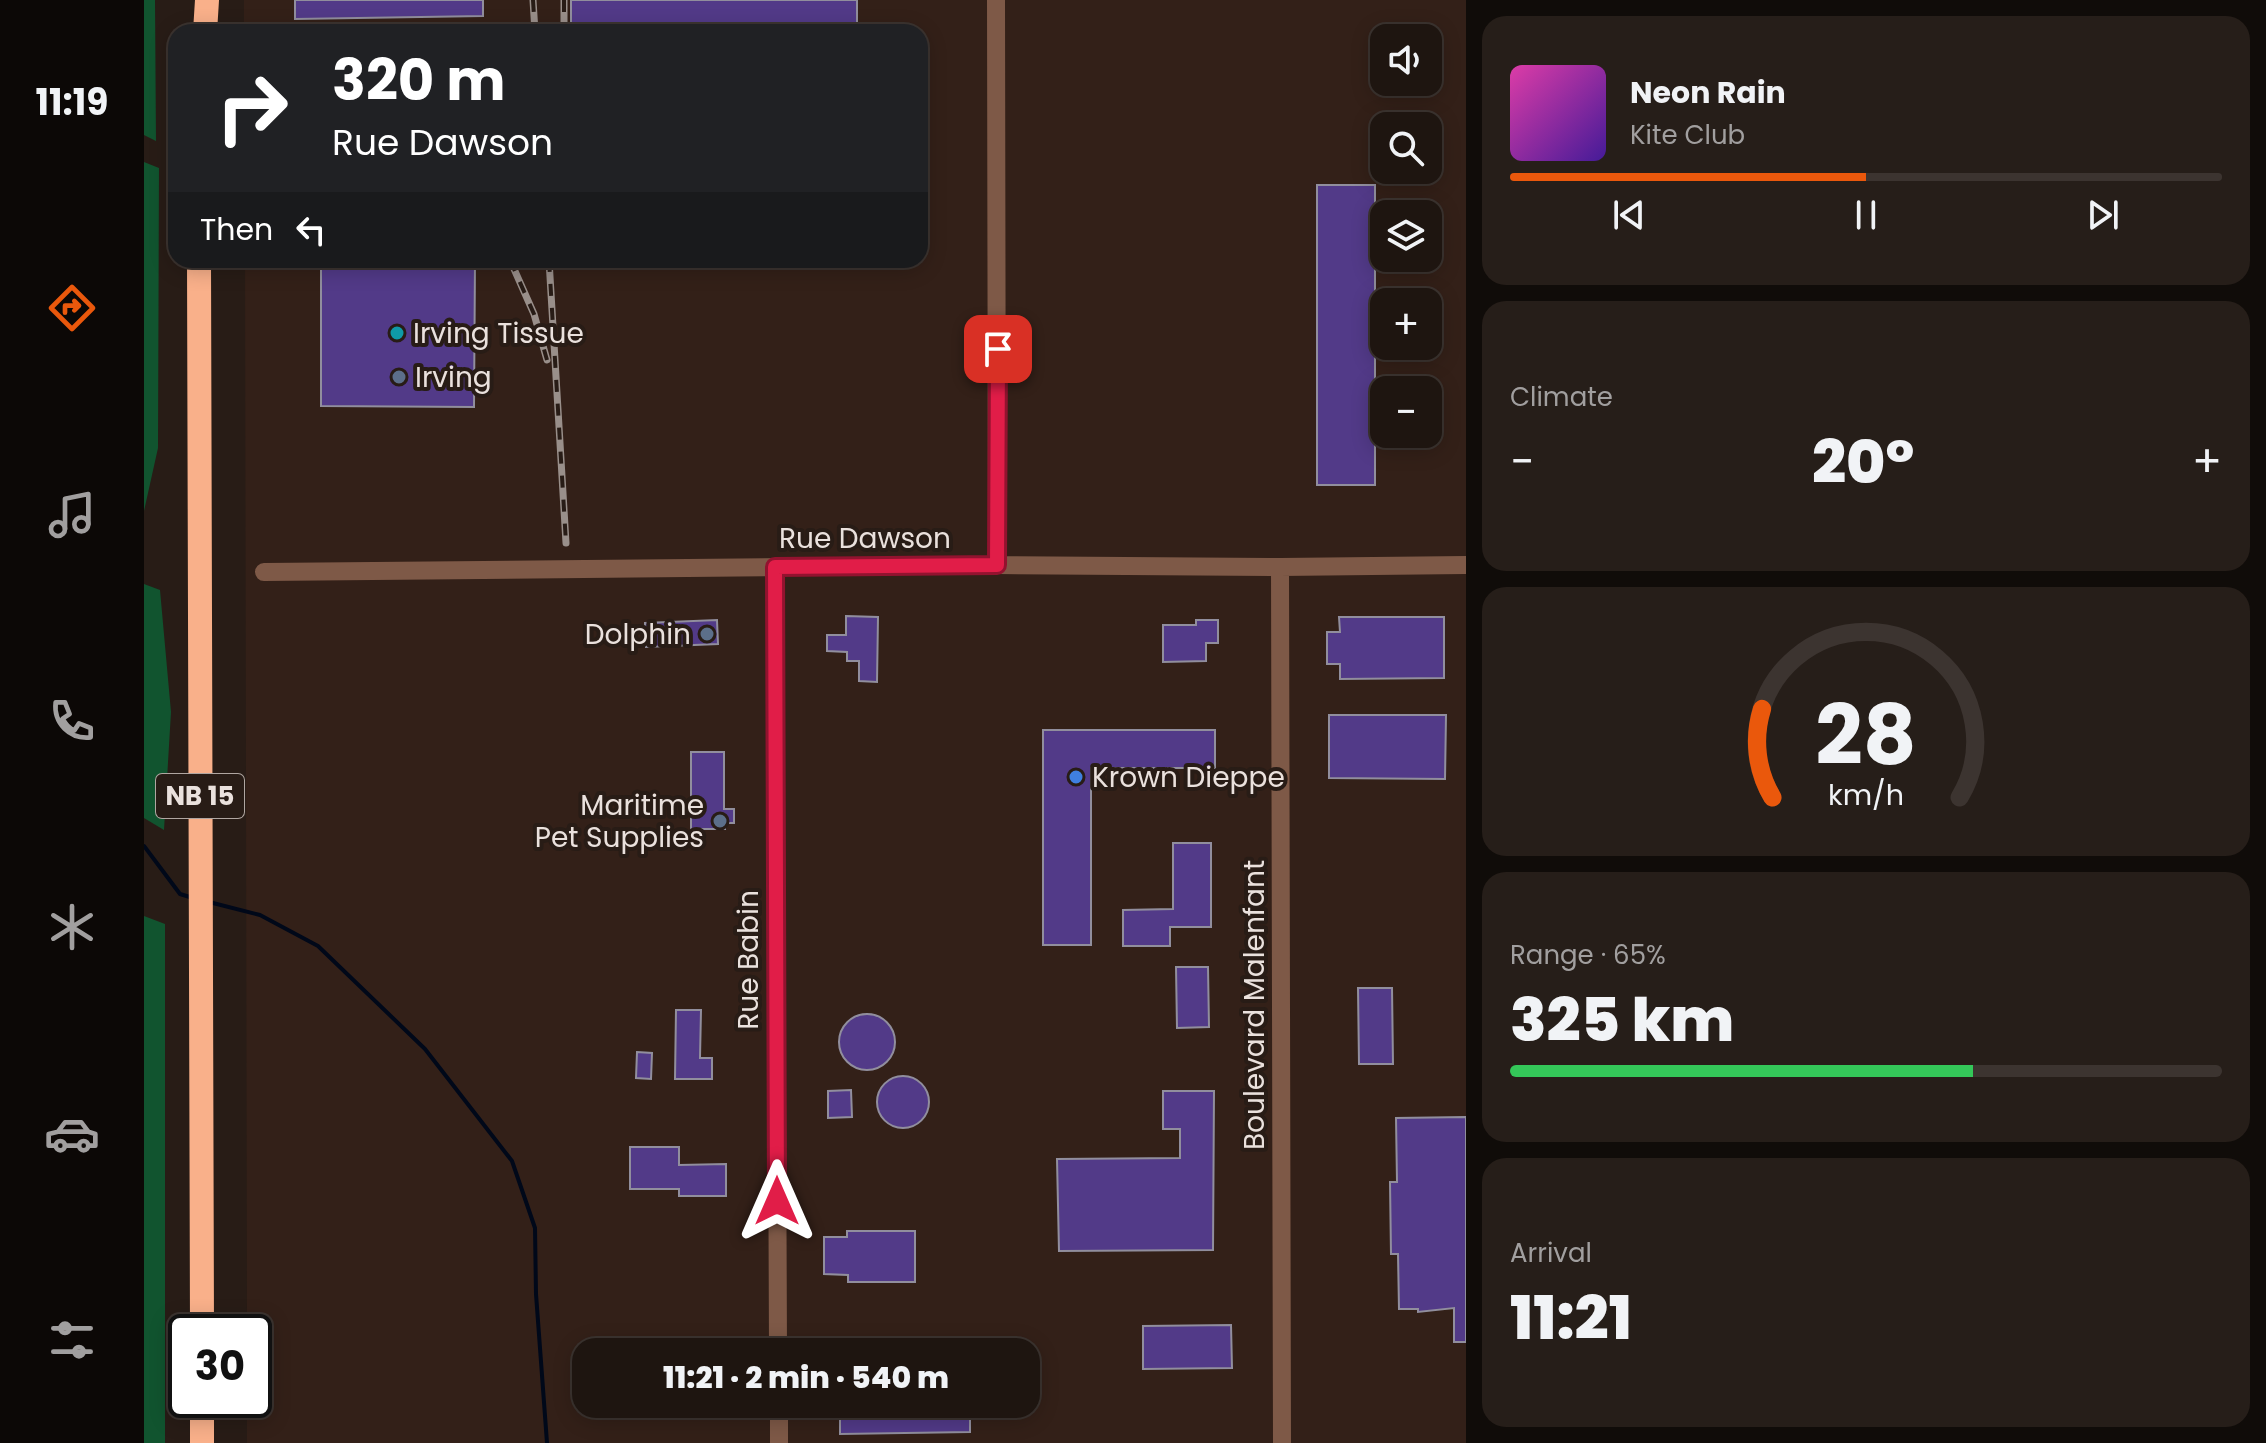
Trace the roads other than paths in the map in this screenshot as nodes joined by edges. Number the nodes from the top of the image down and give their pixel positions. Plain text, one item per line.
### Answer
1 (198, 0) edge
2 (207, 0) edge
3 (996, 0) edge
4 (198, 24) edge
5 (206, 24) edge
6 (199, 268) edge
7 (997, 565) junction
8 (1466, 565) edge
9 (775, 567) junction
10 (1280, 567) junction
11 (264, 572) dead end
12 (202, 1314) edge
13 (778, 1338) edge
14 (202, 1418) edge
15 (779, 1418) edge
16 (202, 1443) edge
17 (779, 1443) edge
18 (1282, 1443) edge

1 - 4 highway
2 - 5 highway
3 - 7 street
6 - 12 highway, NB 15
7 - 9 street, Rue Dawson
7 - 10 street, Rue Dawson
8 - 10 street, Rue Dawson
9 - 11 street, Rue Dawson
9 - 13 street, Rue Babin
10 - 18 street, Boulevard Malenfant
14 - 16 highway
15 - 17 street

